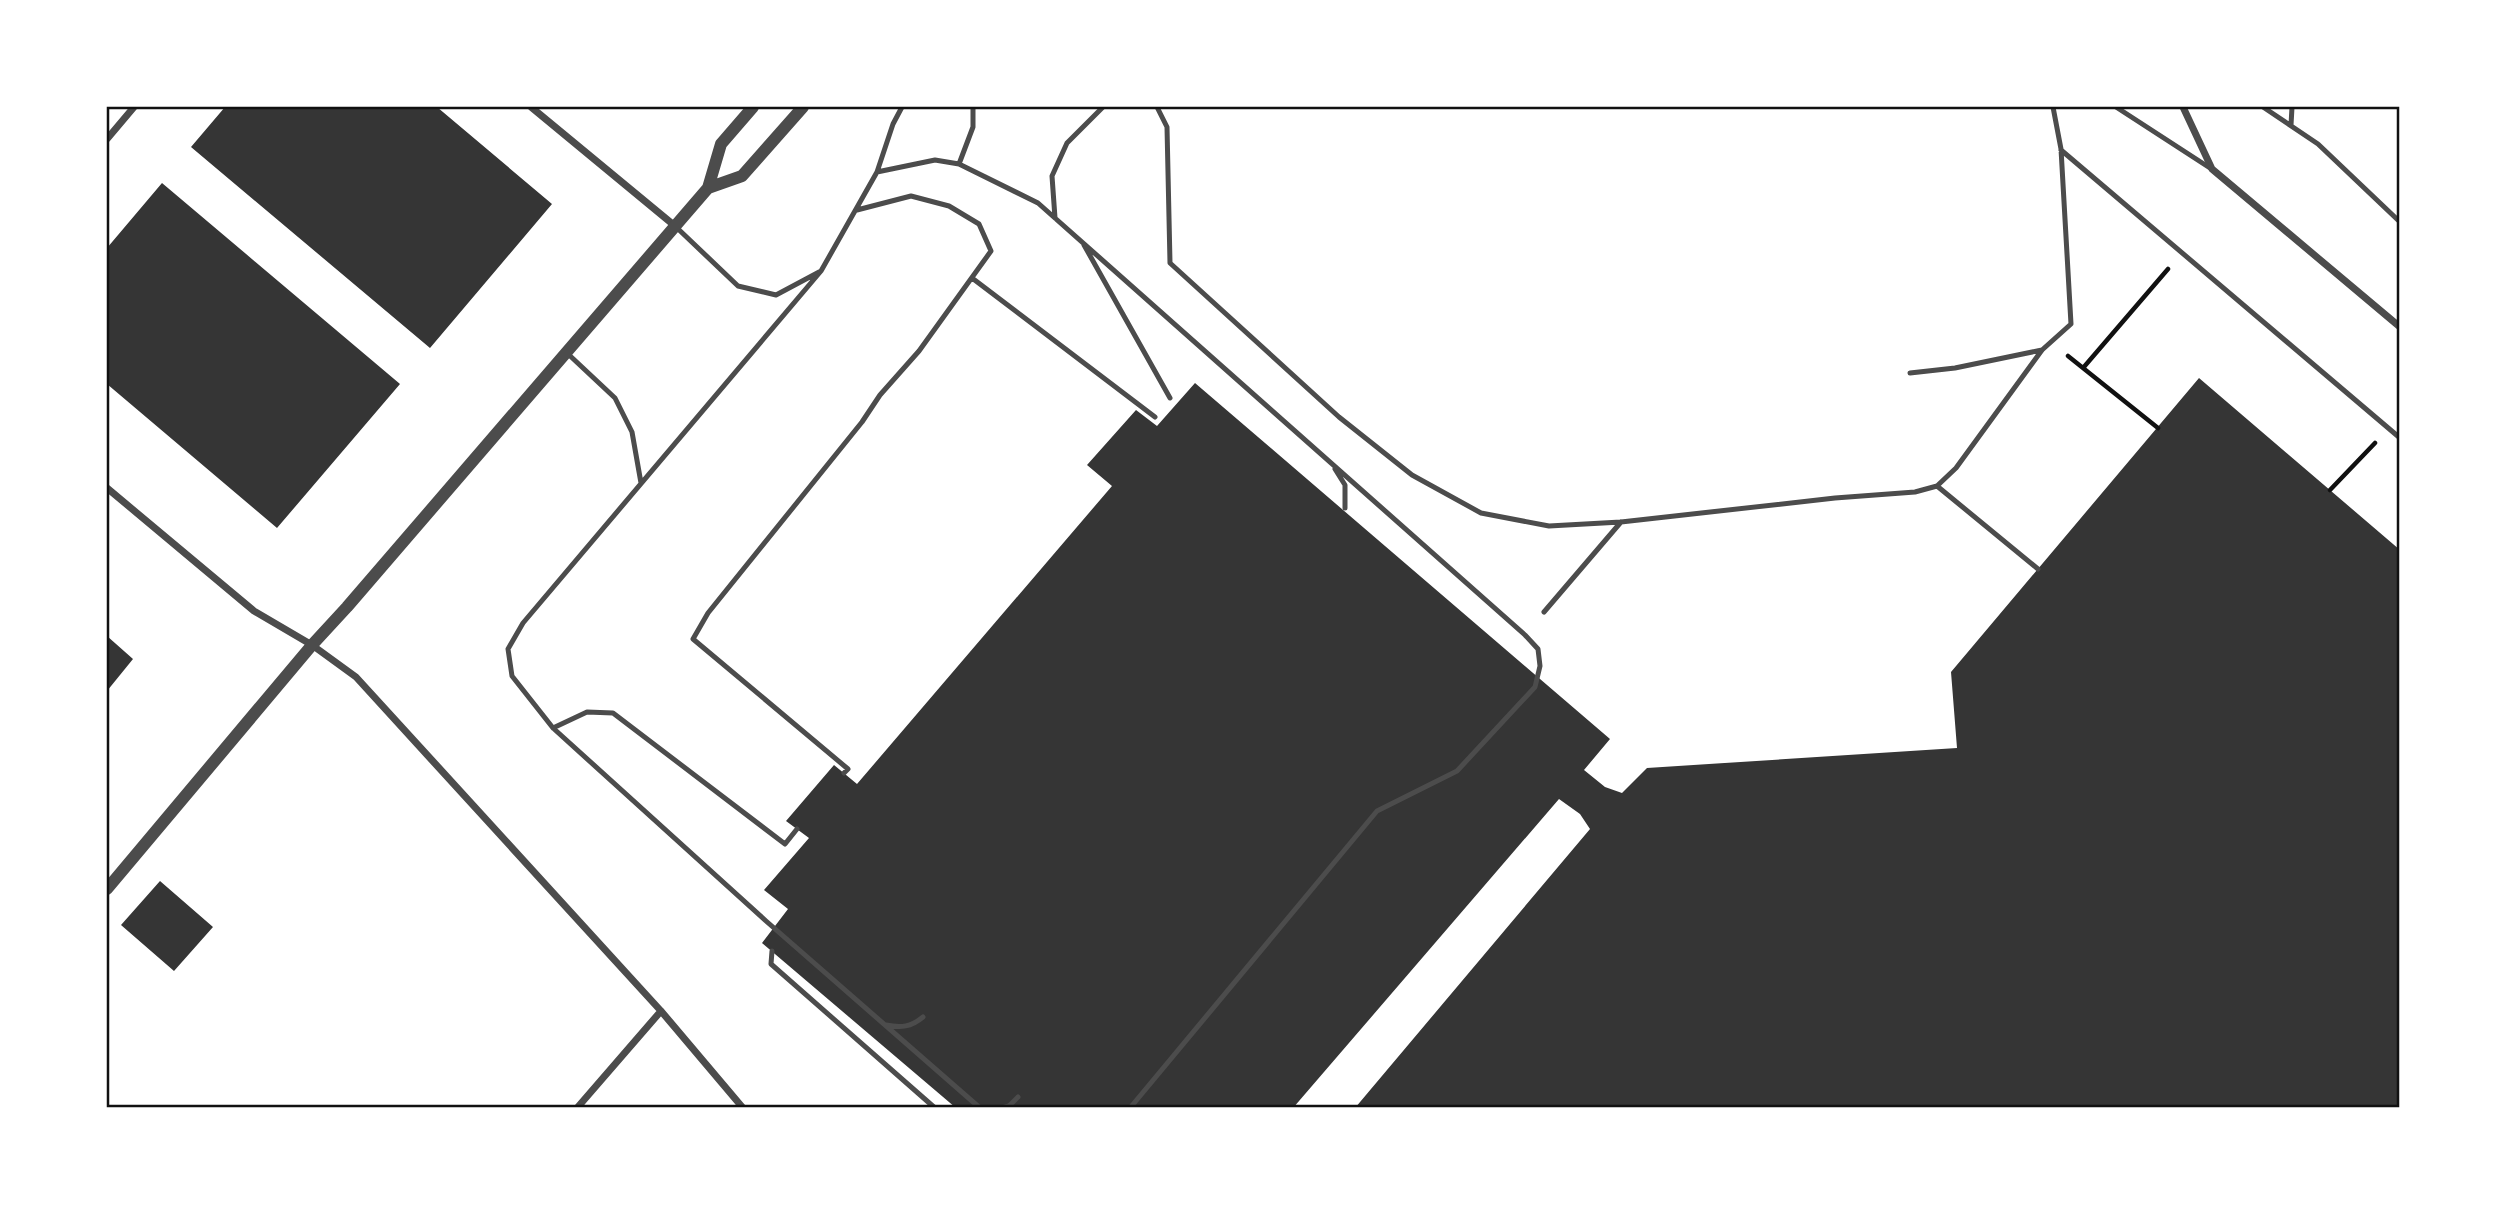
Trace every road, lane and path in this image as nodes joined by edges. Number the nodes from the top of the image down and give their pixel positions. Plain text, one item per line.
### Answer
1 (134, 107) edge
2 (531, 107) edge
3 (753, 107) edge
4 (803, 107) edge
5 (902, 107) edge
6 (973, 107) edge
7 (1103, 107) edge
8 (1157, 107) edge
9 (2053, 107) edge
10 (2116, 107) edge
11 (2182, 107) edge
12 (2263, 107) edge
13 (2292, 107) edge
14 (2291, 125) junction
15 (107, 139) edge
16 (2060, 149) junction
17 (959, 164) junction
18 (2212, 169) junction
19 (877, 172) junction
20 (708, 188) junction
21 (857, 210) junction
22 (1055, 218) junction
23 (2400, 222) edge
24 (675, 226) junction
25 (1081, 241) junction
26 (2182, 253) junction
27 (821, 271) junction
28 (972, 278) junction
29 (2400, 327) edge
30 (2051, 342) junction
31 (2042, 350) junction
32 (566, 353) junction
33 (2083, 368) junction
34 (1910, 373) dead end
35 (1170, 398) dead end
36 (1156, 416) dead end
37 (2158, 428) dead end
38 (2389, 428) junction
39 (2400, 438) edge
40 (1331, 463) junction
41 (641, 483) junction
42 (1937, 486) junction
43 (107, 488) edge
44 (2330, 490) dead end
45 (1345, 508) dead end
46 (1621, 522) junction
47 (2038, 569) dead end
48 (1544, 612) dead end
49 (312, 645) junction
50 (553, 728) junction
51 (844, 773) dead end
52 (797, 829) dead end
53 (107, 889) edge
54 (772, 951) dead end
55 (661, 1011) junction
56 (923, 1017) dead end
57 (886, 1025) junction
58 (1018, 1097) dead end
59 (577, 1108) edge
60 (743, 1108) edge
61 (935, 1108) edge
62 (980, 1108) edge
63 (1002, 1108) edge
64 (1130, 1108) edge

1 - 15 street
2 - 24 street
3 - 20 street
4 - 20 street
5 - 19 lane
6 - 17 lane
7 - 22 lane
8 - 46 lane
9 - 16 lane
10 - 18 lane
11 - 18 street
12 - 14 lane
13 - 14 lane
14 - 23 lane
16 - 26 lane
16 - 30 lane
17 - 19 lane
17 - 22 lane
18 - 29 street
19 - 21 lane
20 - 24 street
21 - 27 lane
21 - 28 lane
22 - 25 lane
24 - 27 lane
24 - 32 street
25 - 35 lane
25 - 40 lane
26 - 33 path
26 - 38 lane
27 - 41 lane
28 - 36 lane
28 - 51 lane
30 - 31 lane
30 - 33 path
31 - 34 lane
31 - 42 lane
32 - 41 lane
32 - 49 street
33 - 37 path
38 - 39 lane
38 - 44 path
40 - 45 lane
40 - 64 lane
41 - 50 lane
42 - 46 lane
42 - 47 lane
43 - 49 street
46 - 48 lane
49 - 53 street
49 - 55 street
50 - 52 lane
50 - 57 lane
54 - 61 lane
55 - 59 street
55 - 60 street
56 - 57 lane
57 - 62 lane
58 - 63 lane

